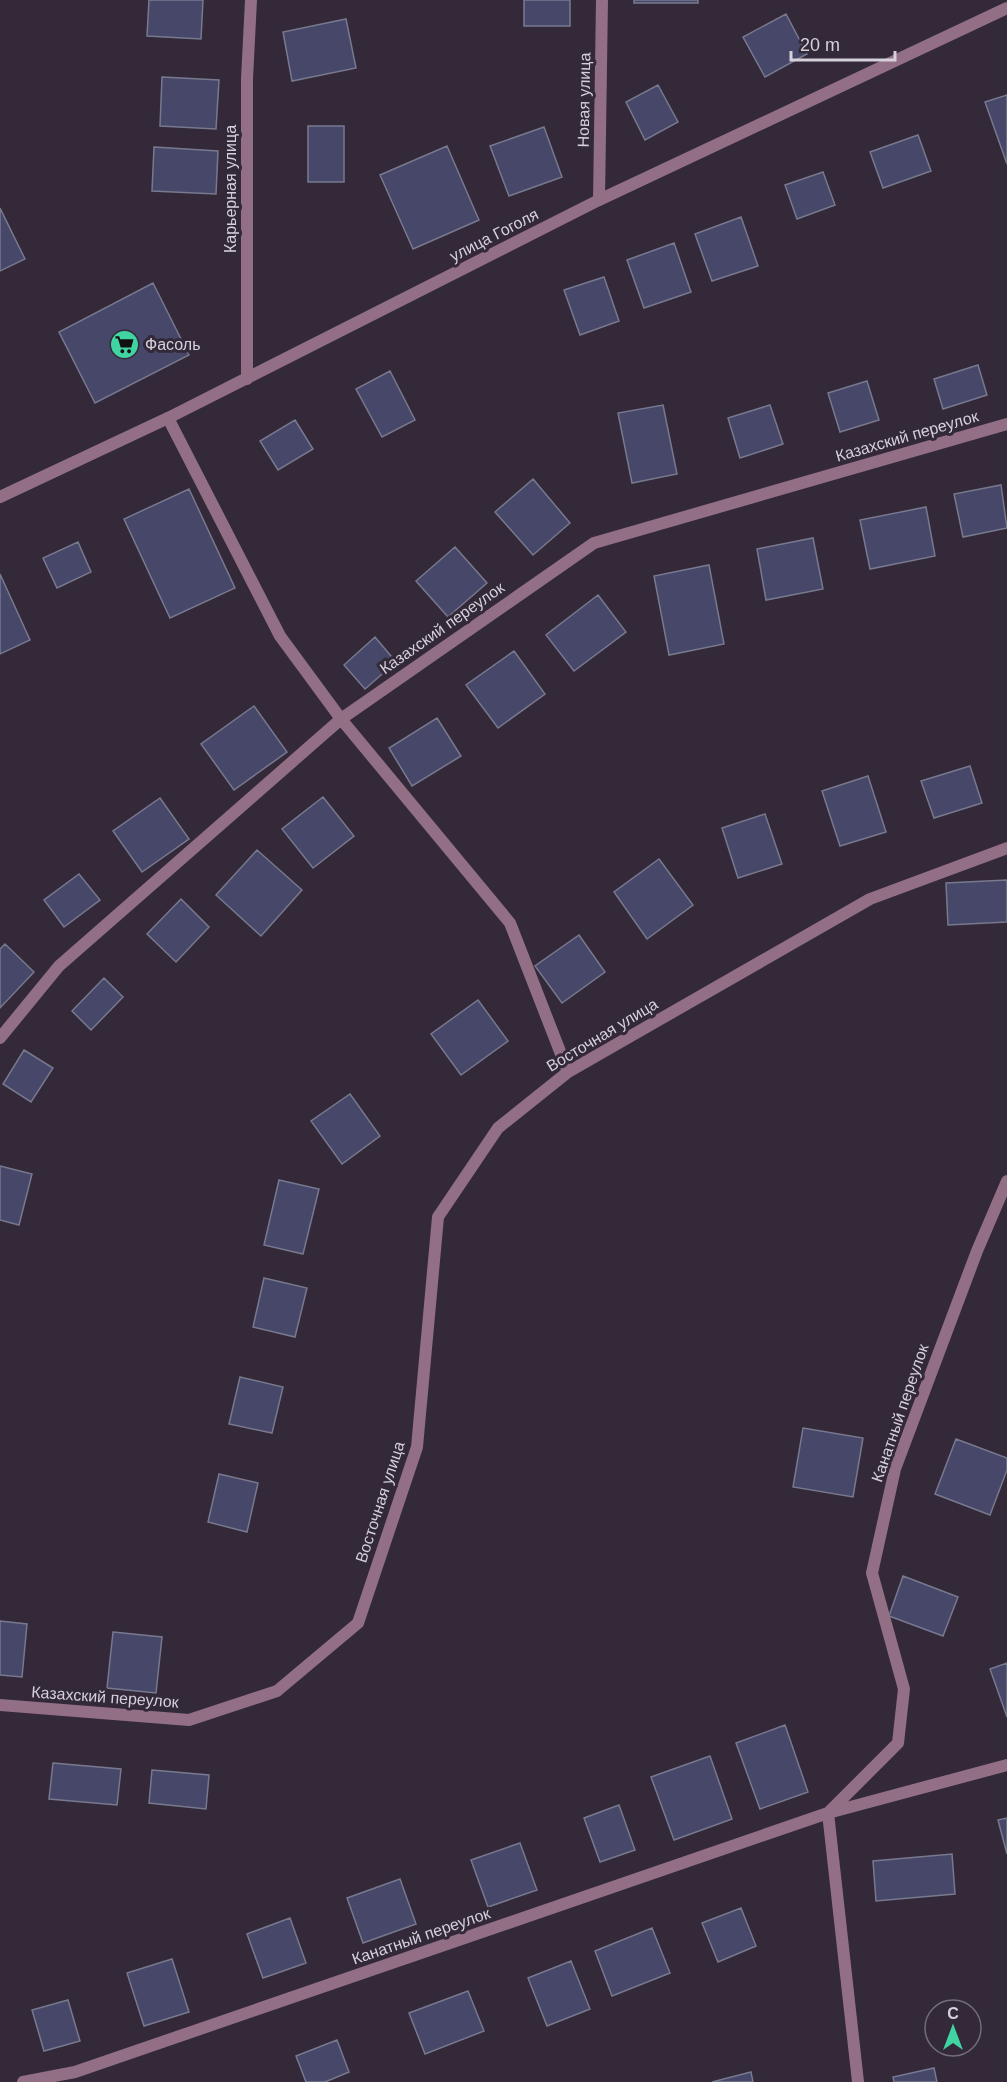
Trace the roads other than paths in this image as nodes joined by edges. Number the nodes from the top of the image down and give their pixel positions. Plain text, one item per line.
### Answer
1 (251, 0) edge
2 (602, 0) edge
3 (1007, 8) edge
4 (600, 200) junction
5 (246, 379) junction
6 (168, 418) junction
7 (1007, 424) edge
8 (0, 497) edge
9 (341, 719) junction
10 (1007, 848) edge
11 (0, 1038) edge
12 (568, 1072) junction
13 (1007, 1181) edge
14 (358, 1623) joint
15 (0, 1705) edge
16 (1007, 1765) edge
17 (828, 1813) junction
18 (23, 2082) edge
19 (858, 2082) edge

1 - 5 street, Карьерная улица
2 - 4 street, Новая улица
3 - 4 street, улица Гоголя
4 - 5 street, улица Гоголя
5 - 6 street, улица Гоголя
6 - 8 street, улица Гоголя
6 - 9 street
7 - 9 street, Казахский переулок
9 - 11 street, Казахский переулок
9 - 12 street
10 - 12 street, Восточная улица
12 - 14 street, Восточная улица
13 - 17 street, Канатный переулок
14 - 15 street, Казахский переулок
16 - 17 street, Канатный переулок
17 - 18 street, Канатный переулок
17 - 19 street

